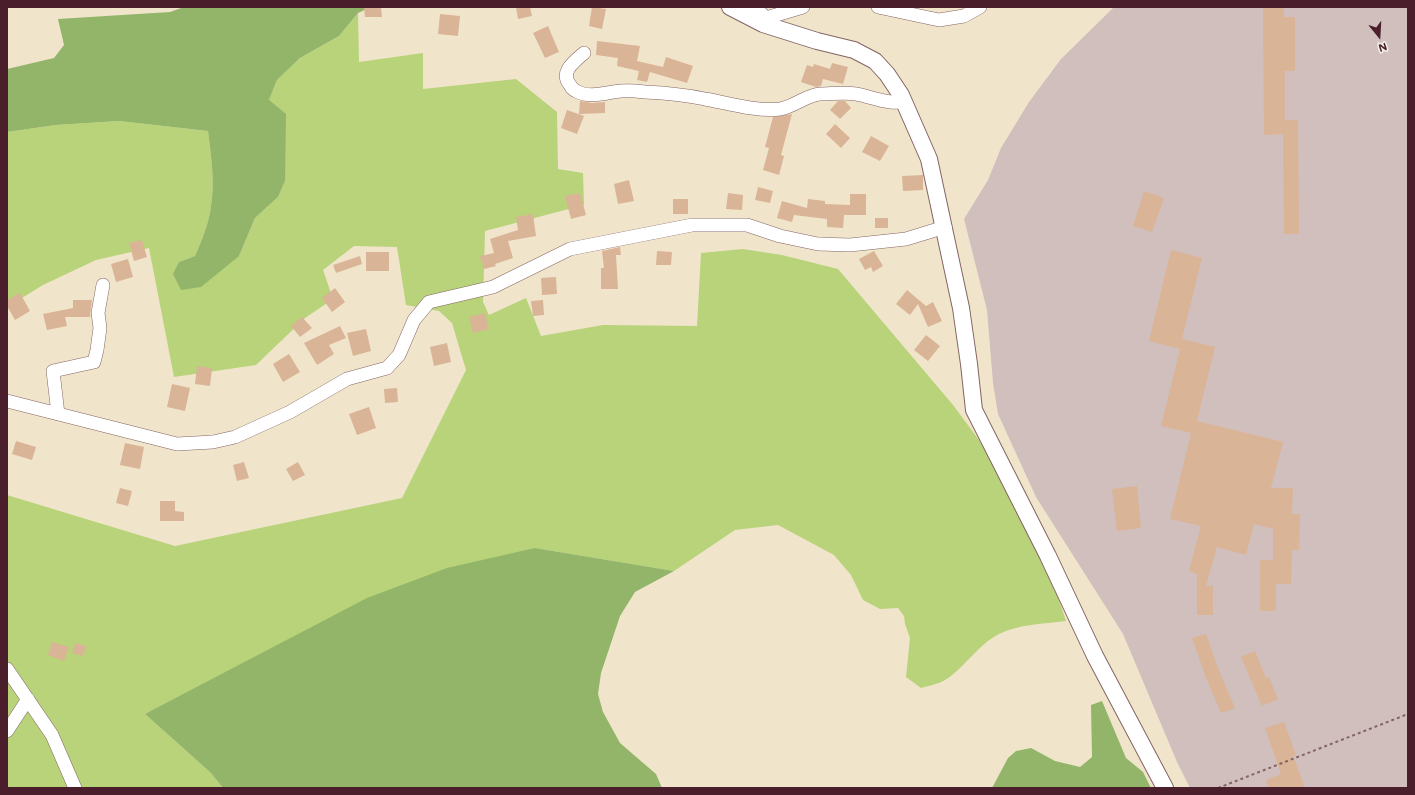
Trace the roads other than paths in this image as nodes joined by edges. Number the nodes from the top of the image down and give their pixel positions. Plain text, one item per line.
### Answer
1 (730, 7) edge
2 (755, 7) edge
3 (803, 7) edge
4 (878, 7) edge
5 (980, 7) edge
6 (765, 21) junction
7 (584, 53) dead end
8 (904, 101) junction
9 (945, 227) junction
10 (103, 285) dead end
11 (7, 401) edge
12 (58, 414) junction
13 (7, 669) edge
14 (28, 699) junction
15 (7, 731) edge
16 (75, 788) edge
17 (1165, 788) edge

1 - 6 street
2 - 6 street
3 - 6 street
4 - 5 street
6 - 8 street
7 - 8 street
8 - 9 street
9 - 12 street
9 - 17 street
10 - 12 street
11 - 12 street
13 - 14 street
14 - 15 street
14 - 16 street

